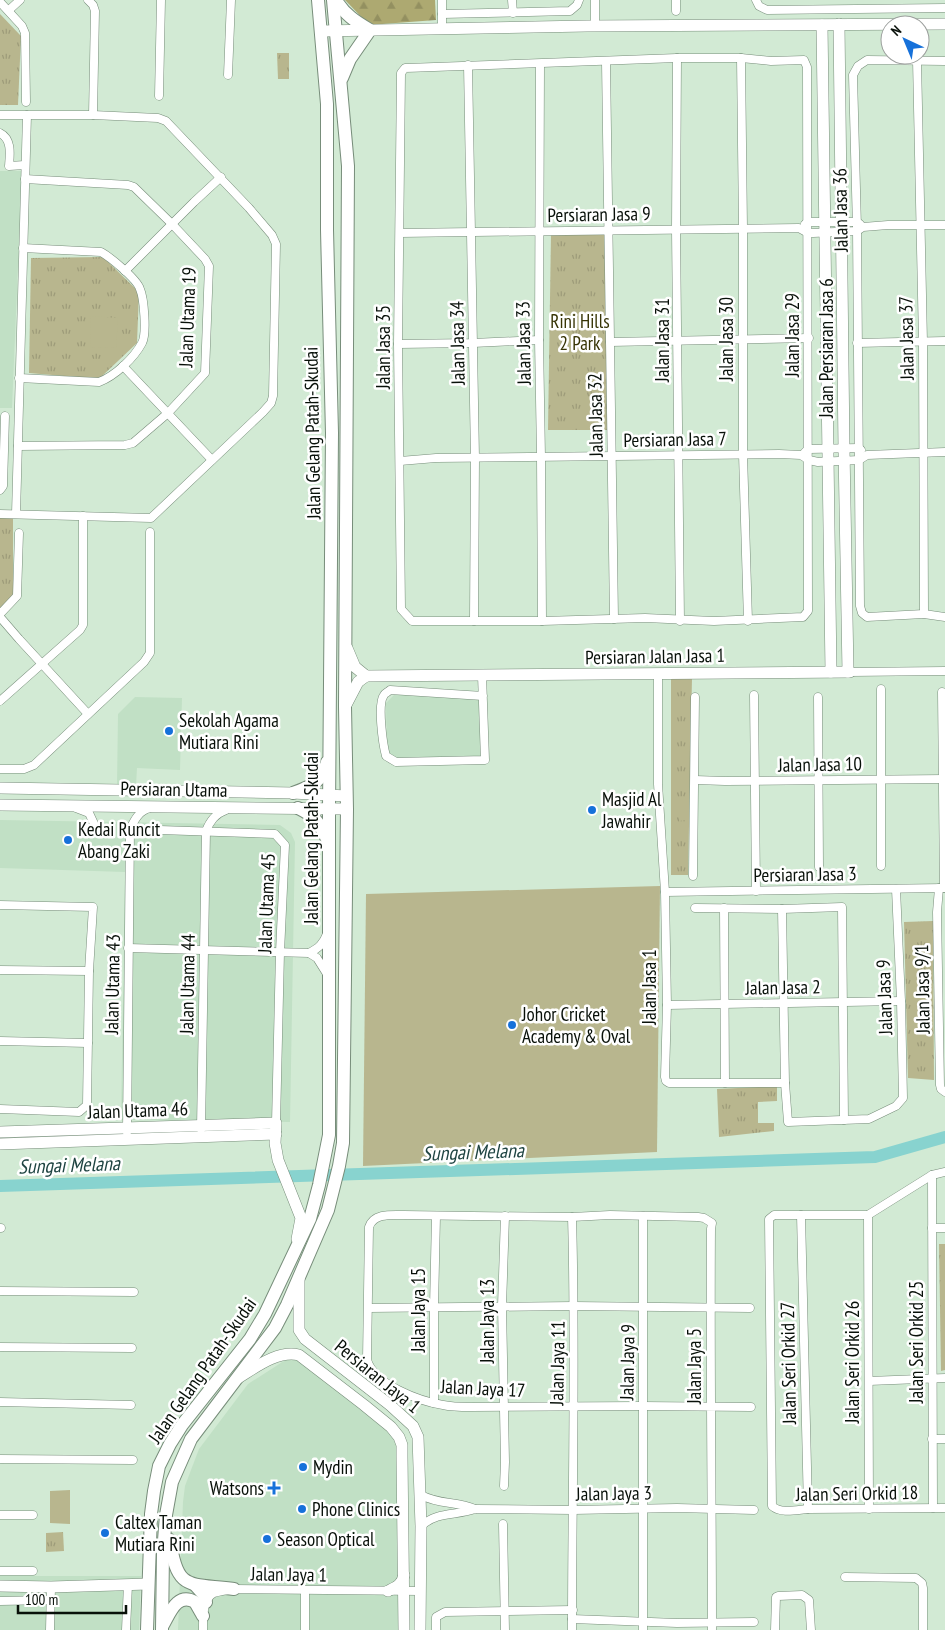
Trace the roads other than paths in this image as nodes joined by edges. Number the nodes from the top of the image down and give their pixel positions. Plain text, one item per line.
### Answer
1 (20, 0) edge
2 (88, 0) edge
3 (161, 0) edge
4 (231, 0) edge
5 (318, 0) edge
6 (335, 0) edge
7 (442, 0) edge
8 (512, 0) edge
9 (579, 0) edge
10 (595, 0) edge
11 (676, 0) edge
12 (756, 0) edge
13 (0, 2) edge
14 (945, 8) edge
15 (9, 10) junction
16 (676, 11) dead end
17 (442, 14) junction
18 (513, 14) junction
19 (839, 24) junction
20 (945, 24) edge
21 (822, 25) junction
22 (595, 26) junction
23 (442, 29) junction
24 (370, 30) junction
25 (322, 31) junction
26 (335, 31) junction
27 (677, 58) junction
28 (741, 58) junction
29 (880, 60) edge
30 (930, 60) edge
31 (945, 61) edge
32 (606, 62) junction
33 (540, 64) junction
34 (468, 65) junction
35 (918, 65) edge
36 (228, 76) dead end
37 (341, 80) junction
38 (159, 96) dead end
39 (26, 102) dead end
40 (0, 115) edge
41 (27, 115) junction
42 (93, 115) junction
43 (0, 133) edge
44 (0, 165) edge
45 (25, 165) junction
46 (9, 166) junction
47 (221, 177) junction
48 (25, 179) junction
49 (808, 222) junction
50 (172, 224) junction
51 (945, 225) edge
52 (921, 226) junction
53 (825, 227) junction
54 (842, 227) junction
55 (859, 227) junction
56 (347, 228) junction
57 (799, 228) junction
58 (676, 229) junction
59 (744, 229) junction
60 (327, 230) junction
61 (608, 230) junction
62 (539, 231) junction
63 (471, 232) junction
64 (400, 233) junction
65 (808, 233) junction
66 (23, 248) junction
67 (125, 271) junction
68 (809, 338) junction
69 (539, 340) junction
70 (742, 340) junction
71 (945, 341) edge
72 (610, 342) junction
73 (678, 342) junction
74 (857, 342) junction
75 (923, 342) junction
76 (473, 343) junction
77 (398, 344) junction
78 (123, 366) junction
79 (19, 378) junction
80 (168, 413) junction
81 (2, 416) edge
82 (18, 417) junction
83 (18, 446) junction
84 (859, 448) junction
85 (809, 449) junction
86 (828, 449) junction
87 (844, 449) junction
88 (945, 452) edge
89 (924, 453) junction
90 (743, 454) junction
91 (801, 455) junction
92 (867, 455) junction
93 (612, 456) junction
94 (678, 456) junction
95 (542, 457) junction
96 (475, 458) junction
97 (212, 460) junction
98 (809, 460) junction
99 (859, 460) junction
100 (400, 461) junction
101 (844, 461) junction
102 (828, 462) junction
103 (0, 490) edge
104 (0, 514) edge
105 (16, 514) junction
106 (83, 516) junction
107 (150, 532) dead end
108 (19, 533) dead end
109 (924, 614) junction
110 (0, 616) edge
111 (945, 617) edge
112 (614, 619) junction
113 (474, 621) junction
114 (542, 621) junction
115 (680, 621) junction
116 (748, 621) junction
117 (346, 644) junction
118 (43, 664) junction
119 (945, 671) edge
120 (831, 672) junction
121 (849, 672) junction
122 (658, 674) junction
123 (366, 676) junction
124 (482, 676) junction
125 (881, 689) dead end
126 (942, 692) dead end
127 (754, 695) dead end
128 (483, 696) junction
129 (695, 697) dead end
130 (818, 697) dead end
131 (0, 702) edge
132 (345, 707) junction
133 (88, 714) junction
134 (330, 753) junction
135 (0, 769) edge
136 (881, 779) junction
137 (944, 779) edge
138 (695, 780) junction
139 (755, 780) junction
140 (818, 780) junction
141 (0, 788) edge
142 (293, 793) junction
143 (330, 795) junction
144 (346, 802) junction
145 (0, 805) edge
146 (71, 806) junction
147 (157, 807) junction
148 (234, 808) junction
149 (298, 808) junction
150 (329, 809) junction
151 (96, 828) dead end
152 (130, 829) junction
153 (206, 832) junction
154 (330, 843) junction
155 (880, 866) dead end
156 (819, 867) dead end
157 (693, 876) dead end
158 (942, 888) edge
159 (896, 889) junction
160 (756, 891) junction
161 (665, 892) junction
162 (0, 904) edge
163 (695, 908) dead end
164 (724, 908) junction
165 (782, 909) junction
166 (941, 912) edge
167 (329, 928) junction
168 (128, 948) junction
169 (204, 950) junction
170 (280, 952) junction
171 (309, 953) junction
172 (0, 970) edge
173 (90, 971) junction
174 (329, 978) junction
175 (941, 999) edge
176 (901, 1001) junction
177 (844, 1002) junction
178 (785, 1003) junction
179 (725, 1004) junction
180 (666, 1005) junction
181 (0, 1041) edge
182 (88, 1043) junction
183 (725, 1083) junction
184 (785, 1083) junction
185 (943, 1091) edge
186 (0, 1109) edge
187 (844, 1120) junction
188 (276, 1128) junction
189 (201, 1131) junction
190 (0, 1132) edge
191 (127, 1134) junction
192 (0, 1144) edge
193 (945, 1172) edge
194 (932, 1176) junction
195 (868, 1215) junction
196 (436, 1216) junction
197 (505, 1216) junction
198 (643, 1216) junction
199 (801, 1216) junction
200 (572, 1217) junction
201 (932, 1228) junction
202 (945, 1228) edge
203 (293, 1255) junction
204 (299, 1277) junction
205 (0, 1291) edge
206 (134, 1292) dead end
207 (502, 1306) junction
208 (574, 1306) junction
209 (644, 1306) junction
210 (434, 1307) junction
211 (710, 1307) junction
212 (369, 1308) junction
213 (750, 1308) dead end
214 (0, 1347) edge
215 (132, 1348) dead end
216 (238, 1378) junction
217 (932, 1378) junction
218 (945, 1378) edge
219 (869, 1381) junction
220 (376, 1394) junction
221 (0, 1402) edge
222 (434, 1403) junction
223 (131, 1405) dead end
224 (364, 1405) junction
225 (504, 1406) junction
226 (642, 1406) junction
227 (572, 1407) junction
228 (711, 1407) junction
229 (751, 1407) dead end
230 (932, 1439) junction
231 (945, 1439) edge
232 (0, 1459) edge
233 (133, 1460) dead end
234 (504, 1486) dead end
235 (421, 1495) junction
236 (933, 1508) junction
237 (945, 1508) edge
238 (475, 1509) junction
239 (642, 1509) junction
240 (712, 1509) junction
241 (808, 1509) junction
242 (869, 1509) junction
243 (573, 1510) junction
244 (754, 1510) dead end
245 (0, 1515) edge
246 (33, 1515) dead end
247 (166, 1515) junction
248 (503, 1524) dead end
249 (421, 1526) junction
250 (0, 1571) edge
251 (33, 1571) dead end
252 (404, 1573) junction
253 (845, 1577) dead end
254 (128, 1584) junction
255 (148, 1584) junction
256 (0, 1586) edge
257 (196, 1586) junction
258 (51, 1587) junction
259 (234, 1589) junction
260 (305, 1590) junction
261 (388, 1591) junction
262 (404, 1591) junction
263 (420, 1591) junction
264 (50, 1600) junction
265 (0, 1601) edge
266 (206, 1602) junction
267 (573, 1610) junction
268 (505, 1611) junction
269 (203, 1616) junction
270 (572, 1619) junction
271 (754, 1622) dead end
272 (643, 1626) edge
273 (712, 1626) edge
274 (162, 1629) edge
275 (50, 1630) edge
276 (126, 1630) edge
277 (147, 1630) edge
278 (203, 1630) edge
279 (304, 1630) edge
280 (404, 1630) edge
281 (420, 1630) edge
282 (436, 1630) edge
283 (505, 1630) edge
284 (572, 1630) edge
285 (775, 1630) edge
286 (811, 1630) edge
287 (923, 1630) edge

1 - 15 street
2 - 42 street
3 - 38 street
4 - 36 street
5 - 25 main road, Jalan Gelang Patah-Skudai
6 - 24 main road
6 - 26 main road, Jalan Gelang Patah-Skudai
7 - 17 street
8 - 18 street
9 - 18 street
10 - 22 street
11 - 16 street
12 - 14 street
13 - 15 street
15 - 39 street
17 - 18 street
17 - 23 street
19 - 20 street
19 - 21 street
19 - 54 street, Jalan Persiaran Jasa 6
21 - 22 street
21 - 53 street, Jalan Persiaran Jasa 6
22 - 23 street
23 - 24 street
24 - 26 street
24 - 37 main road
25 - 26 street
25 - 60 main road, Jalan Gelang Patah-Skudai
26 - 37 main road, Jalan Gelang Patah-Skudai
27 - 28 street
27 - 32 street
27 - 58 street, Jalan Jasa 31
28 - 49 street, Jalan Jasa 29
28 - 59 street, Jalan Jasa 30
29 - 55 street, Jalan Jasa 36
30 - 31 street
32 - 33 street
32 - 61 street, Jalan Jasa 32
33 - 34 street
33 - 62 street, Jalan Jasa 33
34 - 63 street, Jalan Jasa 34
34 - 64 street, Jalan Jasa 35
35 - 52 street, Jalan Jasa 37
37 - 56 main road, Jalan Gelang Patah-Skudai
40 - 41 street
41 - 42 street
41 - 45 street
42 - 47 street
43 - 46 street
44 - 46 street
45 - 46 street
45 - 48 street
47 - 50 street
47 - 97 street
48 - 50 street, Jalan Utama 19
48 - 66 street
49 - 53 street
49 - 57 street
49 - 65 street, Jalan Jasa 29
50 - 67 street
50 - 80 street, Jalan Utama 19
51 - 52 street
52 - 55 street
52 - 75 street, Jalan Jasa 37
53 - 54 street
53 - 65 street
53 - 86 street, Jalan Persiaran Jasa 6
54 - 55 street
54 - 87 street, Jalan Persiaran Jasa 6
55 - 74 street, Jalan Jasa 36
56 - 60 main road
56 - 117 main road, Jalan Gelang Patah-Skudai
57 - 59 street, Persiaran Jasa 9
57 - 65 street
58 - 59 street, Persiaran Jasa 9
58 - 61 street, Persiaran Jasa 9
58 - 73 street, Jalan Jasa 31
59 - 70 street, Jalan Jasa 30
60 - 134 main road, Jalan Gelang Patah-Skudai
61 - 62 street, Persiaran Jasa 9
61 - 72 street, Jalan Jasa 32
62 - 63 street, Persiaran Jasa 9
62 - 69 street, Jalan Jasa 33
63 - 64 street, Persiaran Jasa 9
63 - 76 street, Jalan Jasa 34
64 - 77 street, Jalan Jasa 35
65 - 68 street, Jalan Jasa 29
66 - 67 street
66 - 79 street
67 - 78 street
68 - 70 street
68 - 85 street, Jalan Jasa 29
69 - 76 street
69 - 95 street, Jalan Jasa 33
70 - 73 street
70 - 90 street, Jalan Jasa 30
71 - 75 street
72 - 73 street
72 - 93 street, Jalan Jasa 32
73 - 94 street, Jalan Jasa 31
74 - 75 street
74 - 84 street, Jalan Jasa 36
75 - 89 street, Jalan Jasa 37
76 - 77 street
76 - 96 street, Jalan Jasa 34
77 - 100 street, Jalan Jasa 35
78 - 79 street
78 - 80 street
79 - 82 street
80 - 83 street, Jalan Utama 19
80 - 97 street
81 - 82 street
81 - 103 street
82 - 83 street
83 - 105 street
84 - 87 street
84 - 92 street
84 - 99 street, Jalan Jasa 36
85 - 86 street
85 - 91 street
85 - 98 street, Jalan Jasa 29
86 - 87 street
86 - 102 street, Jalan Persiaran Jasa 6
87 - 101 street, Jalan Persiaran Jasa 6
88 - 89 street
89 - 92 street
89 - 109 street, Jalan Jasa 37
90 - 91 street, Persiaran Jasa 7
90 - 94 street, Persiaran Jasa 7
90 - 116 street, Jalan Jasa 30
91 - 98 street
92 - 99 street
93 - 94 street, Persiaran Jasa 7
93 - 95 street, Persiaran Jasa 7
93 - 112 street, Jalan Jasa 32
94 - 115 street, Jalan Jasa 31
95 - 96 street, Persiaran Jasa 7
95 - 114 street, Jalan Jasa 33
96 - 100 street, Persiaran Jasa 7
96 - 113 street, Jalan Jasa 34
97 - 106 street
98 - 102 street
98 - 116 street, Jalan Jasa 29
99 - 101 street
99 - 109 street, Jalan Jasa 36
100 - 113 street, Jalan Jasa 35
101 - 102 street
101 - 121 street, Jalan Persiaran Jasa 6
102 - 120 street, Jalan Persiaran Jasa 6
104 - 105 street
105 - 106 street
106 - 118 street
107 - 133 street
108 - 110 street
109 - 111 street
110 - 118 street
112 - 114 street
112 - 115 street
113 - 114 street
115 - 116 street
117 - 123 street
117 - 132 main road, Jalan Gelang Patah-Skudai
118 - 131 street
118 - 133 street
119 - 121 street, Persiaran Jalan Jasa 1
120 - 121 street, Persiaran Jalan Jasa 1
120 - 122 street, Persiaran Jalan Jasa 1
122 - 124 street, Persiaran Jalan Jasa 1
122 - 161 street, Jalan Jasa 1
123 - 124 street, Persiaran Jalan Jasa 1
123 - 132 street
124 - 128 street
125 - 136 street
126 - 137 street, Jalan Jasa 9/1
127 - 139 street
128 - 128 street
129 - 138 street
130 - 140 street
132 - 144 main road, Jalan Gelang Patah-Skudai
133 - 135 street
134 - 142 main road
134 - 143 main road, Jalan Gelang Patah-Skudai
136 - 137 street, Jalan Jasa 10
136 - 140 street, Jalan Jasa 10
136 - 155 street
137 - 158 street, Jalan Jasa 9/1
138 - 139 street, Jalan Jasa 10
138 - 157 street
139 - 140 street, Jalan Jasa 10
139 - 160 street
140 - 156 street
141 - 142 street, Persiaran Utama
142 - 143 street, Persiaran Utama
143 - 144 street, Persiaran Utama
143 - 150 main road, Jalan Gelang Patah-Skudai
144 - 150 street, Persiaran Utama
144 - 204 main road, Jalan Gelang Patah-Skudai
145 - 146 street, Persiaran Utama
146 - 147 street, Persiaran Utama
146 - 151 street
147 - 148 street, Persiaran Utama
147 - 152 street
148 - 149 street, Persiaran Utama
148 - 153 street
149 - 150 street, Persiaran Utama
149 - 154 main road
150 - 154 main road, Jalan Gelang Patah-Skudai
152 - 153 street, Jalan Utama 45
152 - 168 street, Jalan Utama 43
153 - 169 street, Jalan Utama 44
153 - 170 street, Jalan Utama 45
154 - 167 main road, Jalan Gelang Patah-Skudai
158 - 159 street, Persiaran Jasa 3
158 - 166 street, Jalan Jasa 9/1
159 - 160 street, Persiaran Jasa 3
159 - 176 street, Jalan Jasa 9
160 - 161 street, Persiaran Jasa 3
161 - 180 street, Jalan Jasa 1
162 - 173 street
163 - 164 street
164 - 165 street
164 - 179 street
165 - 177 street
165 - 178 street
166 - 175 street, Jalan Jasa 9/1
167 - 171 street
167 - 174 main road, Jalan Gelang Patah-Skudai
168 - 169 street
168 - 191 street, Jalan Utama 43
169 - 170 street
169 - 189 street, Jalan Utama 44
170 - 171 street
170 - 188 street, Jalan Utama 45
171 - 174 street
172 - 173 street
173 - 182 street
174 - 203 main road, Jalan Gelang Patah-Skudai
175 - 185 street, Jalan Jasa 9/1
176 - 177 street, Jalan Jasa 2
176 - 187 street, Jalan Jasa 9
177 - 178 street, Jalan Jasa 2
177 - 187 street
178 - 179 street, Jalan Jasa 2
178 - 184 street
179 - 180 street, Jalan Jasa 2
179 - 183 street
180 - 183 street, Jalan Jasa 1
181 - 182 street
182 - 186 street
183 - 184 street
184 - 187 street
188 - 189 street, Jalan Utama 46
188 - 203 street
189 - 191 street, Jalan Utama 46
190 - 191 street, Jalan Utama 46
191 - 192 street, Jalan Utama 46
193 - 194 street
194 - 195 street
194 - 201 street, Jalan Seri Orkid 25
195 - 199 street
195 - 219 street, Jalan Seri Orkid 26
196 - 197 street
196 - 210 street, Jalan Jaya 15
196 - 212 street, Jalan Jaya 17
197 - 200 street
197 - 207 street, Jalan Jaya 13
198 - 200 street
198 - 209 street, Jalan Jaya 9
198 - 211 street, Jalan Jaya 5
199 - 241 street, Jalan Seri Orkid 27
199 - 241 street, Jalan Seri Orkid 18
200 - 208 street, Jalan Jaya 11
201 - 202 street
201 - 217 street, Jalan Seri Orkid 25
203 - 255 main road, Jalan Gelang Patah-Skudai
204 - 216 main road, Jalan Gelang Patah-Skudai
204 - 220 street, Persiaran Jaya 1
205 - 206 street
207 - 208 street
207 - 210 street
207 - 225 street, Jalan Jaya 13
208 - 209 street
208 - 227 street, Jalan Jaya 11
209 - 211 street
209 - 226 street, Jalan Jaya 9
210 - 212 street
210 - 222 street, Jalan Jaya 15
211 - 213 street
211 - 228 street, Jalan Jaya 5
212 - 222 street, Jalan Jaya 17
214 - 215 street
216 - 224 street, Persiaran Jaya 1
216 - 247 main road, Jalan Gelang Patah-Skudai
217 - 218 street
217 - 219 street
217 - 230 street, Jalan Seri Orkid 25
219 - 242 street, Jalan Seri Orkid 26
220 - 224 street
220 - 235 street, Persiaran Jaya 1
221 - 223 street
222 - 225 street, Jalan Jaya 17
224 - 252 street, Persiaran Jaya 1
225 - 227 street, Jalan Jaya 17
225 - 234 street, Jalan Jaya 13
226 - 227 street, Jalan Jaya 17
226 - 228 street, Jalan Jaya 17
226 - 239 street, Jalan Jaya 9
227 - 243 street, Jalan Jaya 11
228 - 229 street, Jalan Jaya 17
228 - 240 street, Jalan Jaya 5
230 - 231 street
230 - 236 street, Jalan Seri Orkid 25
232 - 233 street
235 - 238 street
235 - 249 street, Persiaran Jaya 1
236 - 237 street, Jalan Seri Orkid 18
236 - 242 street, Jalan Seri Orkid 18
238 - 243 street, Jalan Jaya 3
238 - 249 street
239 - 240 street, Jalan Jaya 3
239 - 243 street, Jalan Jaya 3
239 - 272 street, Jalan Jaya 9
240 - 244 street, Jalan Jaya 3
240 - 273 street, Jalan Jaya 5
241 - 242 street, Jalan Seri Orkid 18
243 - 267 street, Jalan Jaya 11
245 - 246 street
247 - 257 main road
247 - 274 main road, Jalan Gelang Patah-Skudai
248 - 268 street
249 - 263 street, Persiaran Jaya 1
250 - 251 street
252 - 261 street
252 - 262 street, Persiaran Jaya 1
253 - 287 street
254 - 255 street
254 - 258 street
254 - 276 street
255 - 277 main road, Jalan Gelang Patah-Skudai
256 - 258 street
257 - 259 main road
257 - 266 main road
258 - 264 street
259 - 260 street, Jalan Jaya 1
259 - 266 street, Jalan Jaya 1
260 - 261 street, Jalan Jaya 1
260 - 279 street
261 - 262 street, Jalan Jaya 1
262 - 263 street, Jalan Jaya 1
262 - 280 street, Persiaran Jaya 1
263 - 281 street, Persiaran Jaya 1
264 - 265 street
264 - 275 street
266 - 269 street
267 - 268 street
267 - 270 street, Jalan Jaya 11
268 - 282 street
268 - 283 street
269 - 274 main road
269 - 278 street
270 - 272 street
270 - 284 street, Jalan Jaya 11
271 - 273 street
272 - 273 street
285 - 286 street

